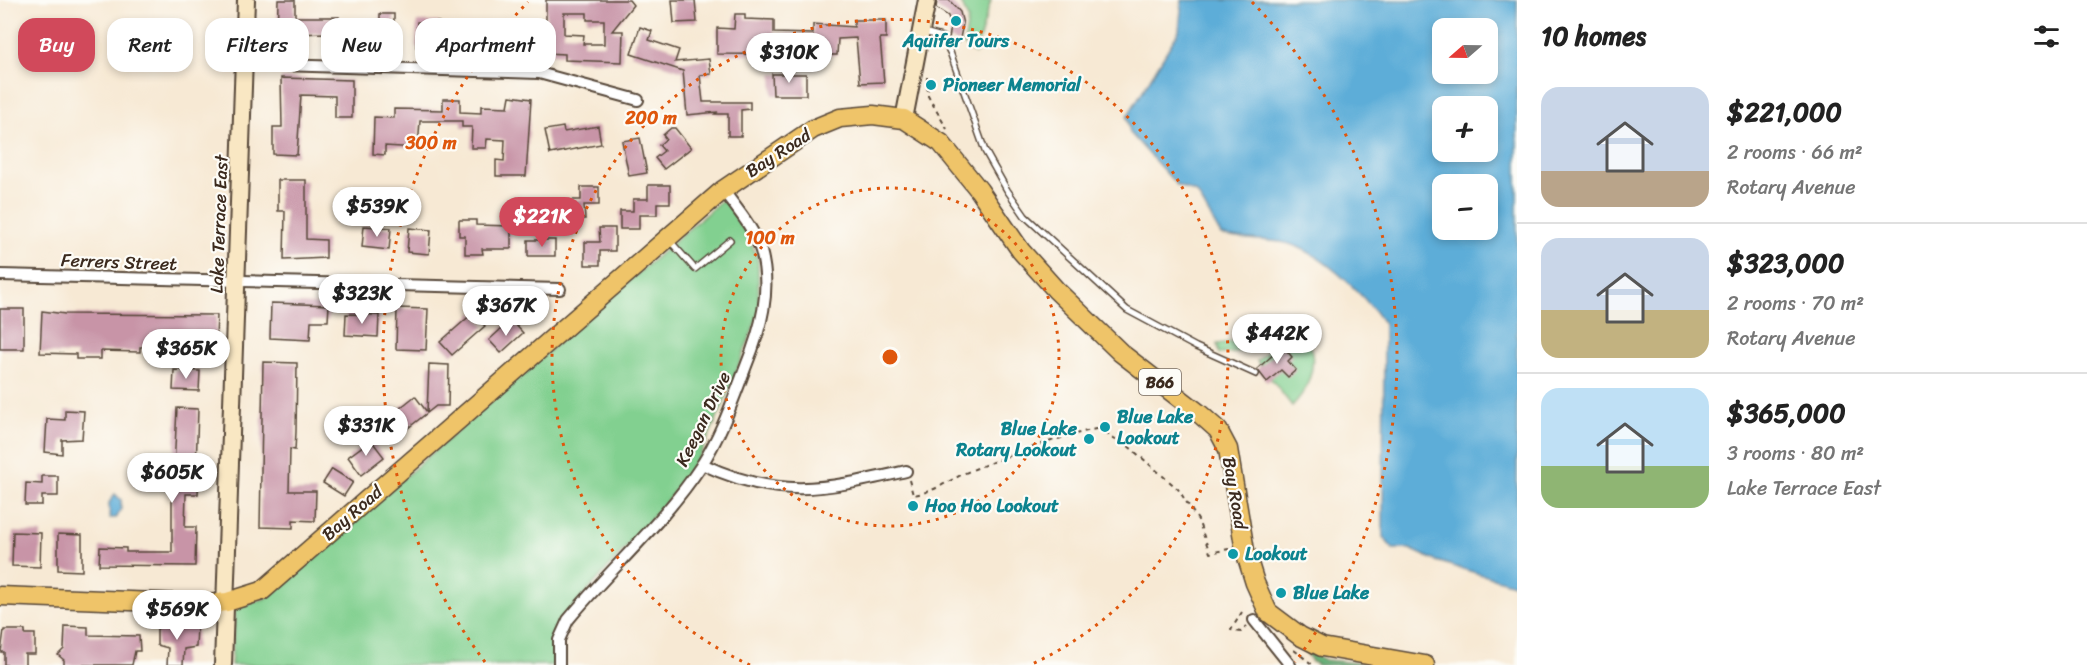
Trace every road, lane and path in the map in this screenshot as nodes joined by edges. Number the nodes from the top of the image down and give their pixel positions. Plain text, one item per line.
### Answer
1 (246, 0) edge
2 (927, 0) edge
3 (245, 18) edge
4 (922, 32) junction
5 (309, 66) edge
6 (244, 72) edge
7 (638, 100) dead end
8 (904, 119) junction
9 (723, 190) junction
10 (668, 238) junction
11 (730, 240) dead end
12 (0, 275) edge
13 (237, 282) junction
14 (560, 289) dead end
15 (1256, 374) dead end
16 (702, 464) junction
17 (906, 471) joint
18 (1231, 539) dead end
19 (0, 596) edge
20 (227, 602) junction
21 (1242, 612) dead end
22 (1254, 620) joint
23 (224, 665) edge
24 (559, 665) edge
25 (1290, 665) edge
26 (1425, 665) edge

1 - 3 street, Lake Terrace East
2 - 4 street
4 - 8 street
4 - 15 lane
5 - 7 street
6 - 13 street, Lake Terrace East
8 - 9 main road, Bay Road / B66
8 - 26 main road, Bay Road / B66
9 - 10 main road, Bay Road / B66
9 - 16 street, Keegan Drive
10 - 11 lane
10 - 20 main road, Bay Road / B66
12 - 13 street, Ferrers Street
13 - 14 street, Ferrers Street
13 - 20 street, Lake Terrace East
16 - 17 street
16 - 24 street, Keegan Drive
17 - 18 path
19 - 20 main road, Bay Road / B66
20 - 23 street, Lake Terrace East
21 - 22 path
22 - 25 street

